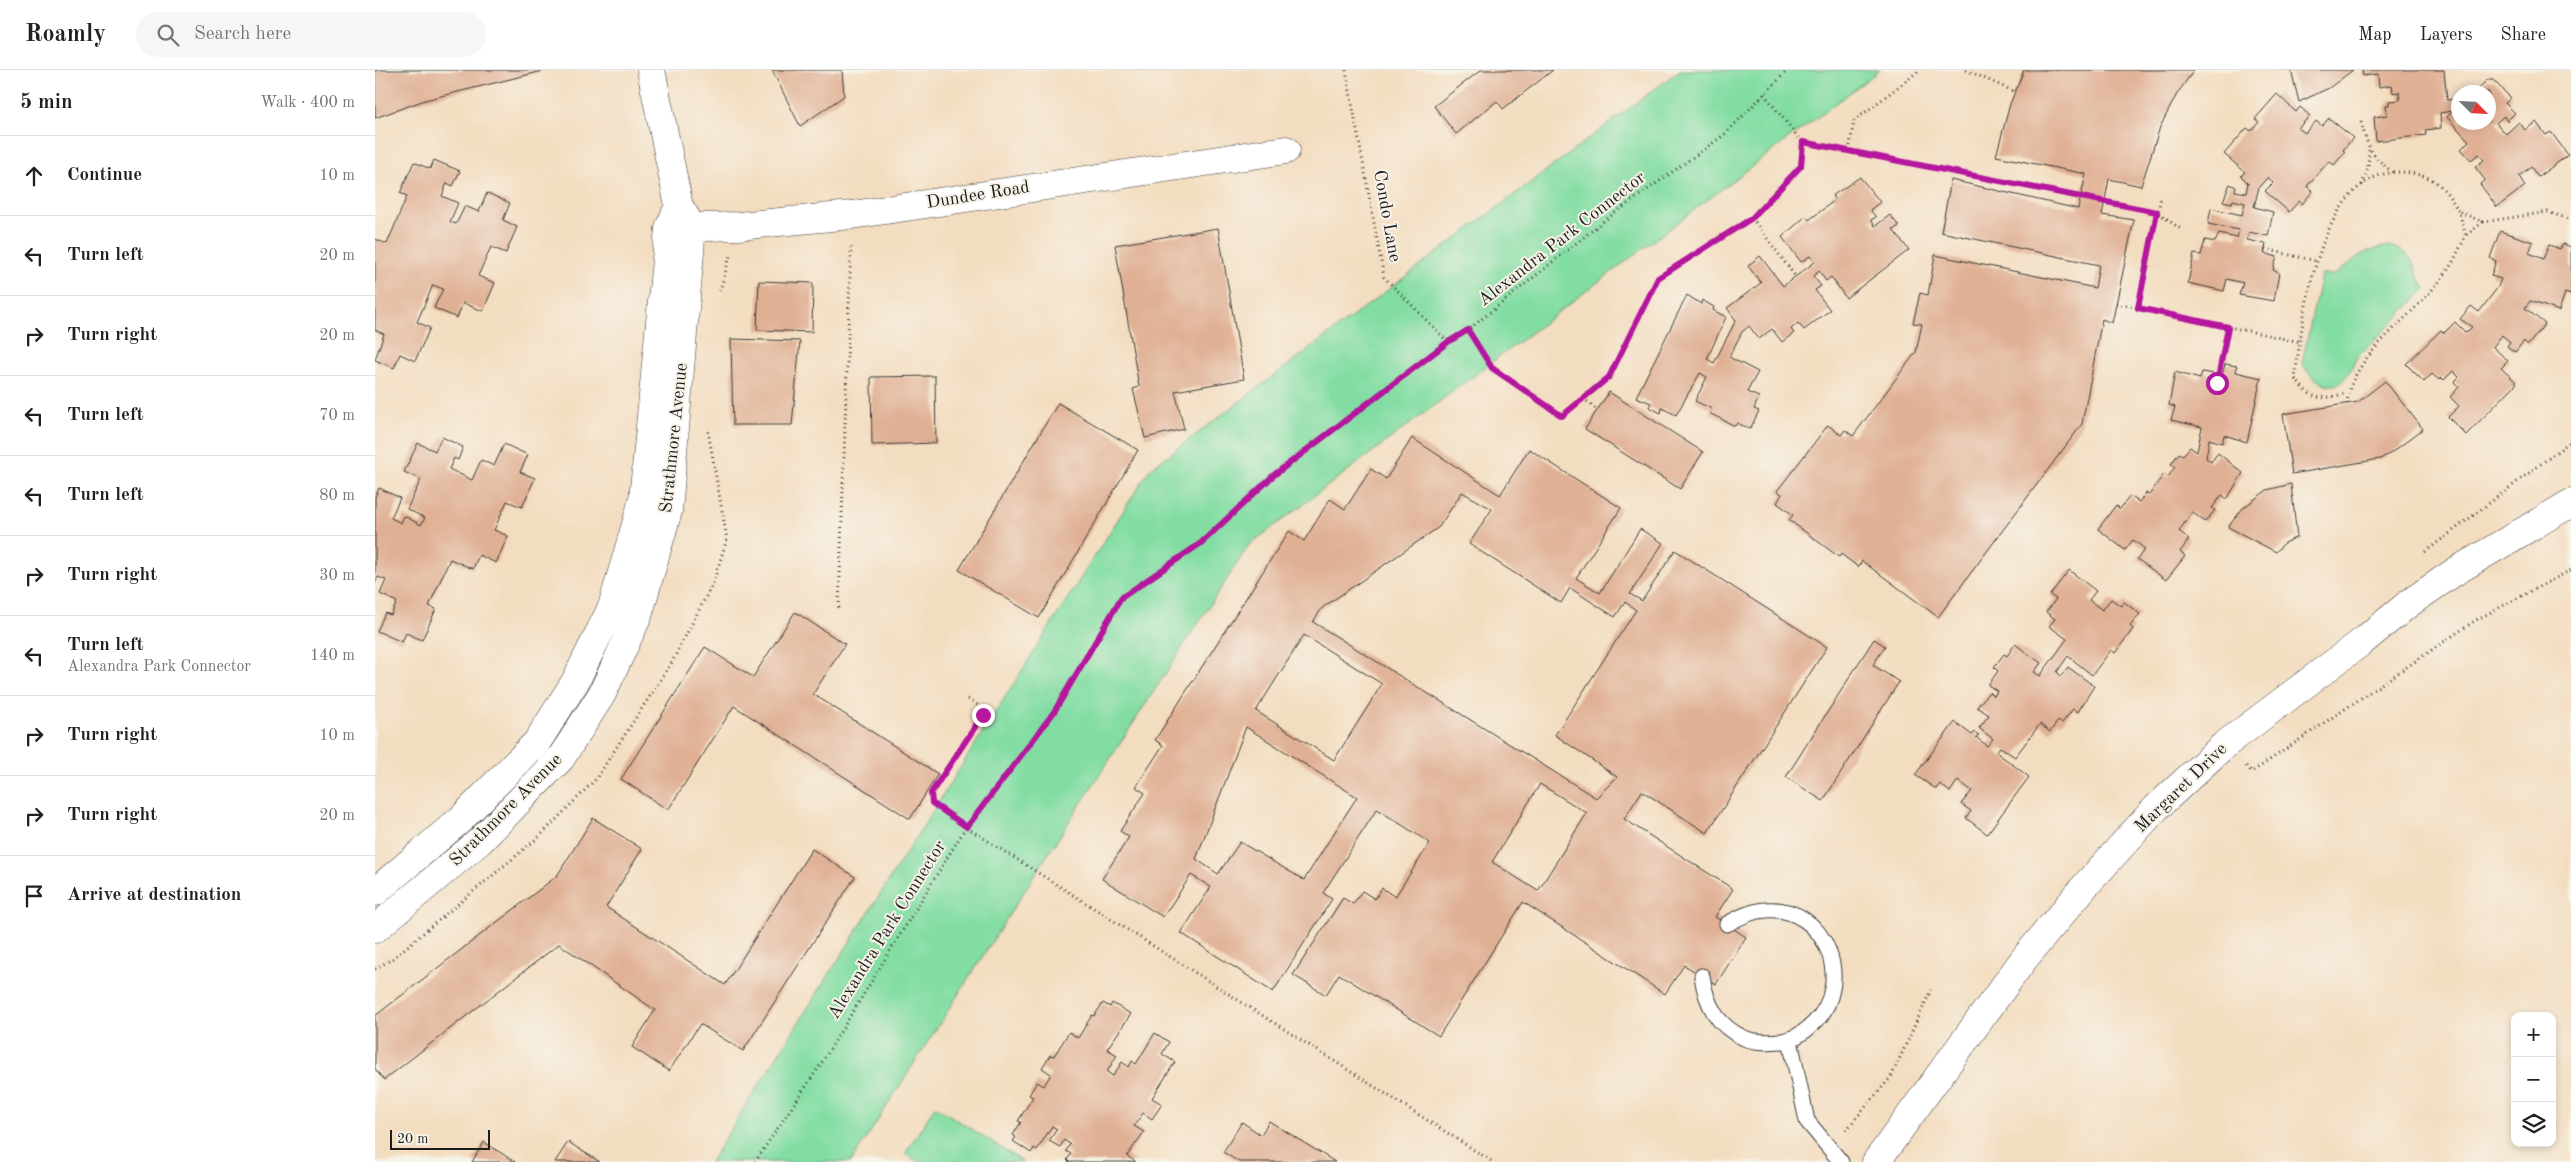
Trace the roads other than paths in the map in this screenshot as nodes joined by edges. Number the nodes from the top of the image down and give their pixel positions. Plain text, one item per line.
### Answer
1 (651, 70) edge
2 (1286, 150) dead end
3 (680, 220) junction
4 (2571, 503) edge
5 (375, 892) edge
6 (1727, 924) dead end
7 (375, 929) edge
8 (1702, 976) dead end
9 (1790, 1040) junction
10 (1883, 1160) edge
11 (1841, 1162) edge

1 - 3 street, Strathmore Avenue
2 - 3 street, Dundee Road
3 - 5 street, Strathmore Avenue
3 - 7 street, Strathmore Avenue
4 - 10 street, Margaret Drive
6 - 9 lane
8 - 9 lane
9 - 11 lane

